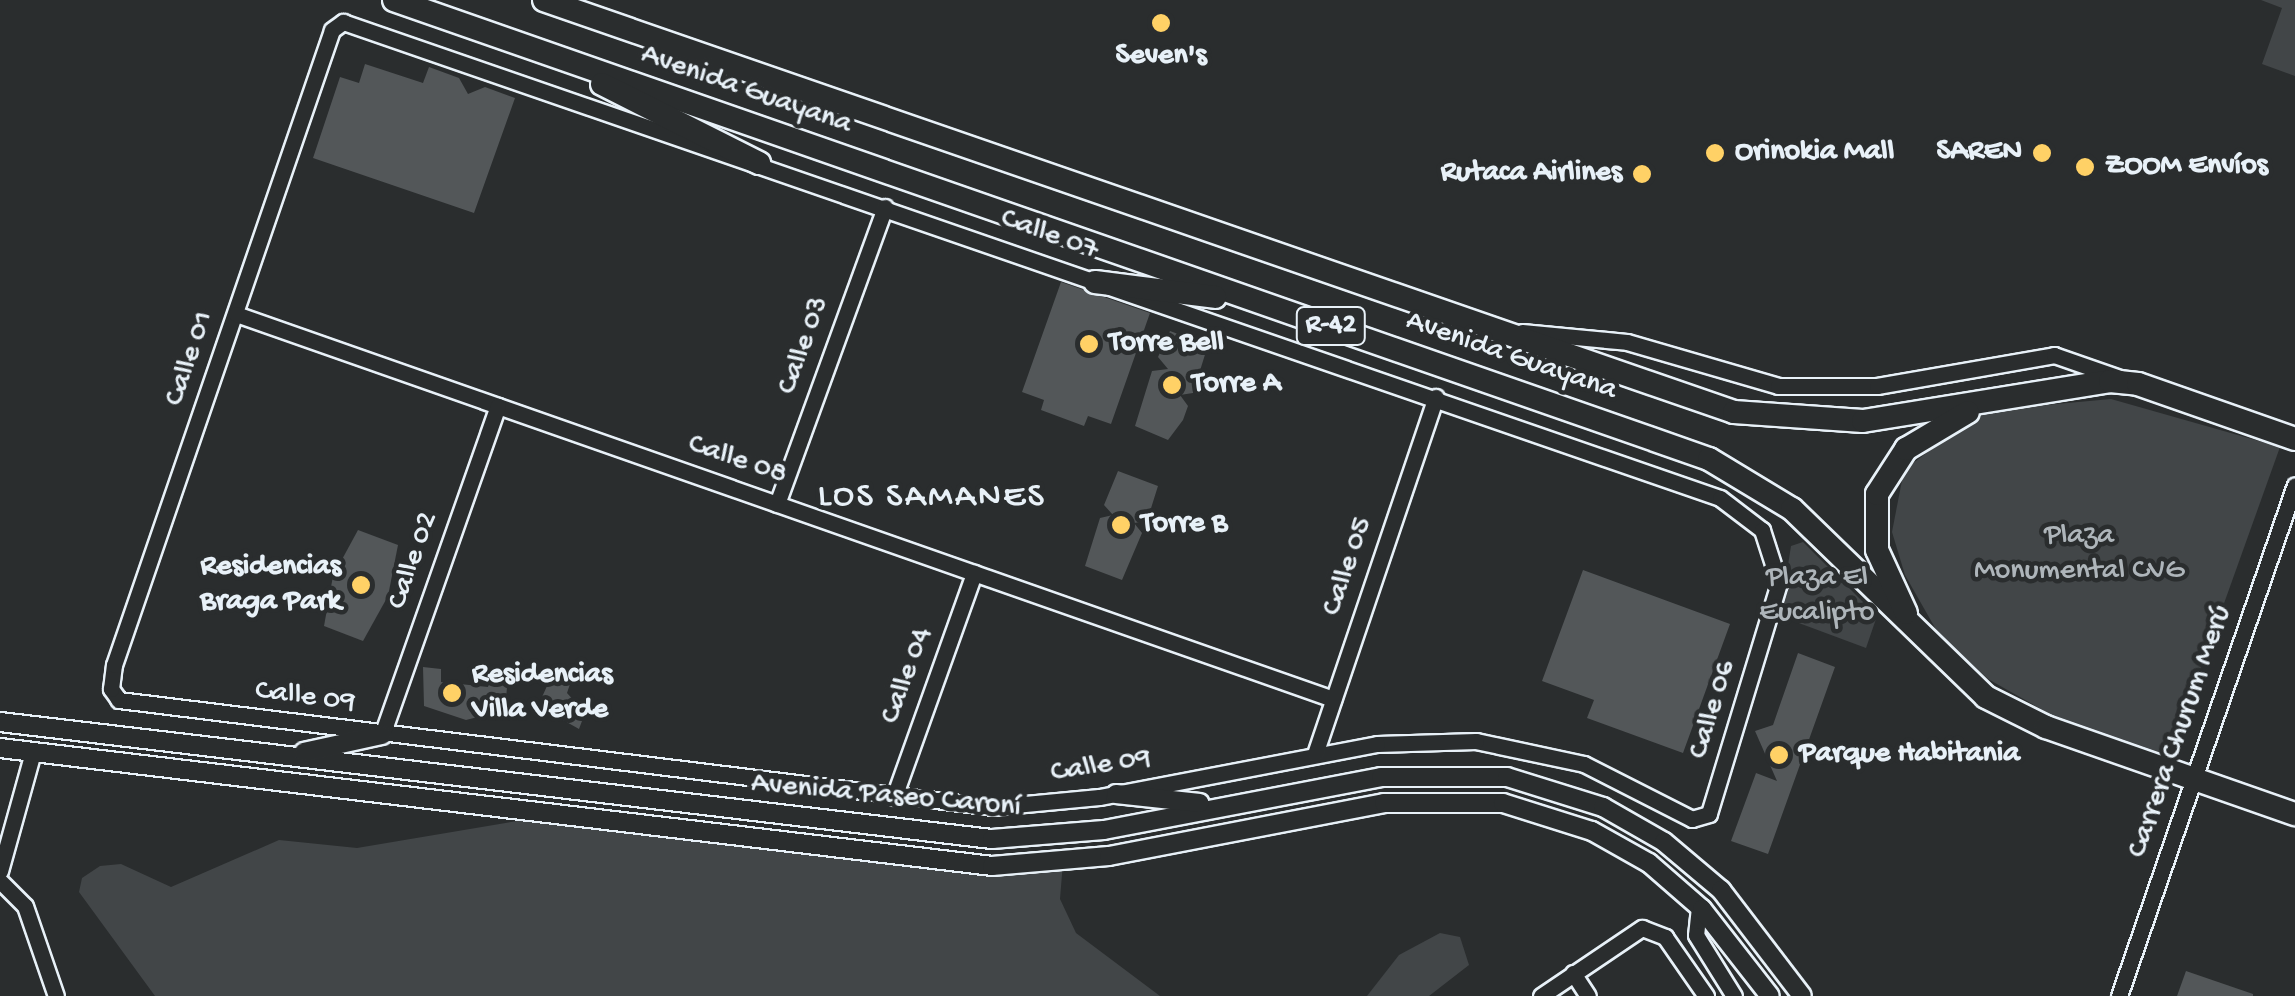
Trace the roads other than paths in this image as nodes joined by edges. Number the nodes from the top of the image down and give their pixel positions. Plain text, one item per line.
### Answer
1 (394, 0) edge
2 (544, 0) edge
3 (338, 23) joint
4 (518, 43) junction
5 (759, 163) junction
6 (885, 207) junction
7 (1095, 282) junction
8 (1293, 313) junction
9 (236, 314) junction
10 (1489, 329) junction
11 (2138, 384) junction
12 (1436, 397) junction
13 (2009, 398) junction
14 (498, 406) junction
15 (2295, 439) edge
16 (2295, 485) edge
17 (777, 504) junction
18 (1738, 511) joint
19 (974, 572) junction
20 (1923, 642) junction
21 (1334, 698) junction
22 (132, 704) joint
23 (0, 722) edge
24 (382, 735) junction
25 (0, 748) edge
26 (33, 752) junction
27 (1314, 754) junction
28 (282, 756) junction
29 (2194, 779) junction
30 (1116, 794) junction
31 (894, 797) junction
32 (1246, 801) junction
33 (2295, 814) edge
34 (1705, 820) joint
35 (0, 870) edge
36 (0, 881) edge
37 (1699, 907) junction
38 (1573, 973) junction
39 (51, 978) junction
40 (41, 996) edge
41 (56, 996) edge
42 (1540, 996) edge
43 (1588, 996) edge
44 (1706, 996) edge
45 (1734, 996) edge
46 (1770, 996) edge
47 (1802, 996) edge
48 (2118, 996) edge

1 - 4 main road, Avenida Guayana / R-42
2 - 10 main road, Avenida Guayana / R-42
3 - 5 street, Calle 07
3 - 9 street, Calle 01
4 - 5 main road
4 - 8 main road, Avenida Guayana / R-42
5 - 6 street, Calle 07
6 - 7 street, Calle 07
6 - 17 street, Calle 03
7 - 8 main road
7 - 12 street, Calle 07
8 - 20 main road, Avenida Guayana / R-42
9 - 14 street, Calle 08
9 - 22 street, Calle 01
10 - 11 street
10 - 13 main road, Avenida Guayana / R-42
11 - 13 main road, Avenida Guayana / R-42
11 - 15 main road, Avenida Guayana / R-42
12 - 18 street, Calle 07
12 - 21 street, Calle 05
13 - 20 main road
14 - 17 street, Calle 08
14 - 24 street, Calle 02
16 - 29 street, Carrera Churum Merú
17 - 19 street, Calle 08
18 - 34 street, Calle 06
19 - 21 street, Calle 08
19 - 31 street, Calle 04
20 - 29 main road, Avenida Guayana / R-42
21 - 27 street, Calle 05
22 - 24 street, Calle 09
23 - 28 street, Avenida Paseo Caroní
24 - 28 street
24 - 31 street, Calle 09
25 - 26 street, Avenida Paseo Caroní
26 - 35 street
26 - 37 street, Avenida Paseo Caroní
27 - 30 street, Calle 09
27 - 34 street, Calle 09
28 - 32 street, Avenida Paseo Caroní
29 - 33 main road, R-42
29 - 48 street, Carrera Churum Merú
30 - 31 street, Calle 09
30 - 32 street
32 - 47 street, Avenida Paseo Caroní
36 - 39 street
37 - 45 street
37 - 46 street, Avenida Paseo Caroní
38 - 42 street
38 - 43 street
38 - 44 street
39 - 40 street
39 - 41 street

